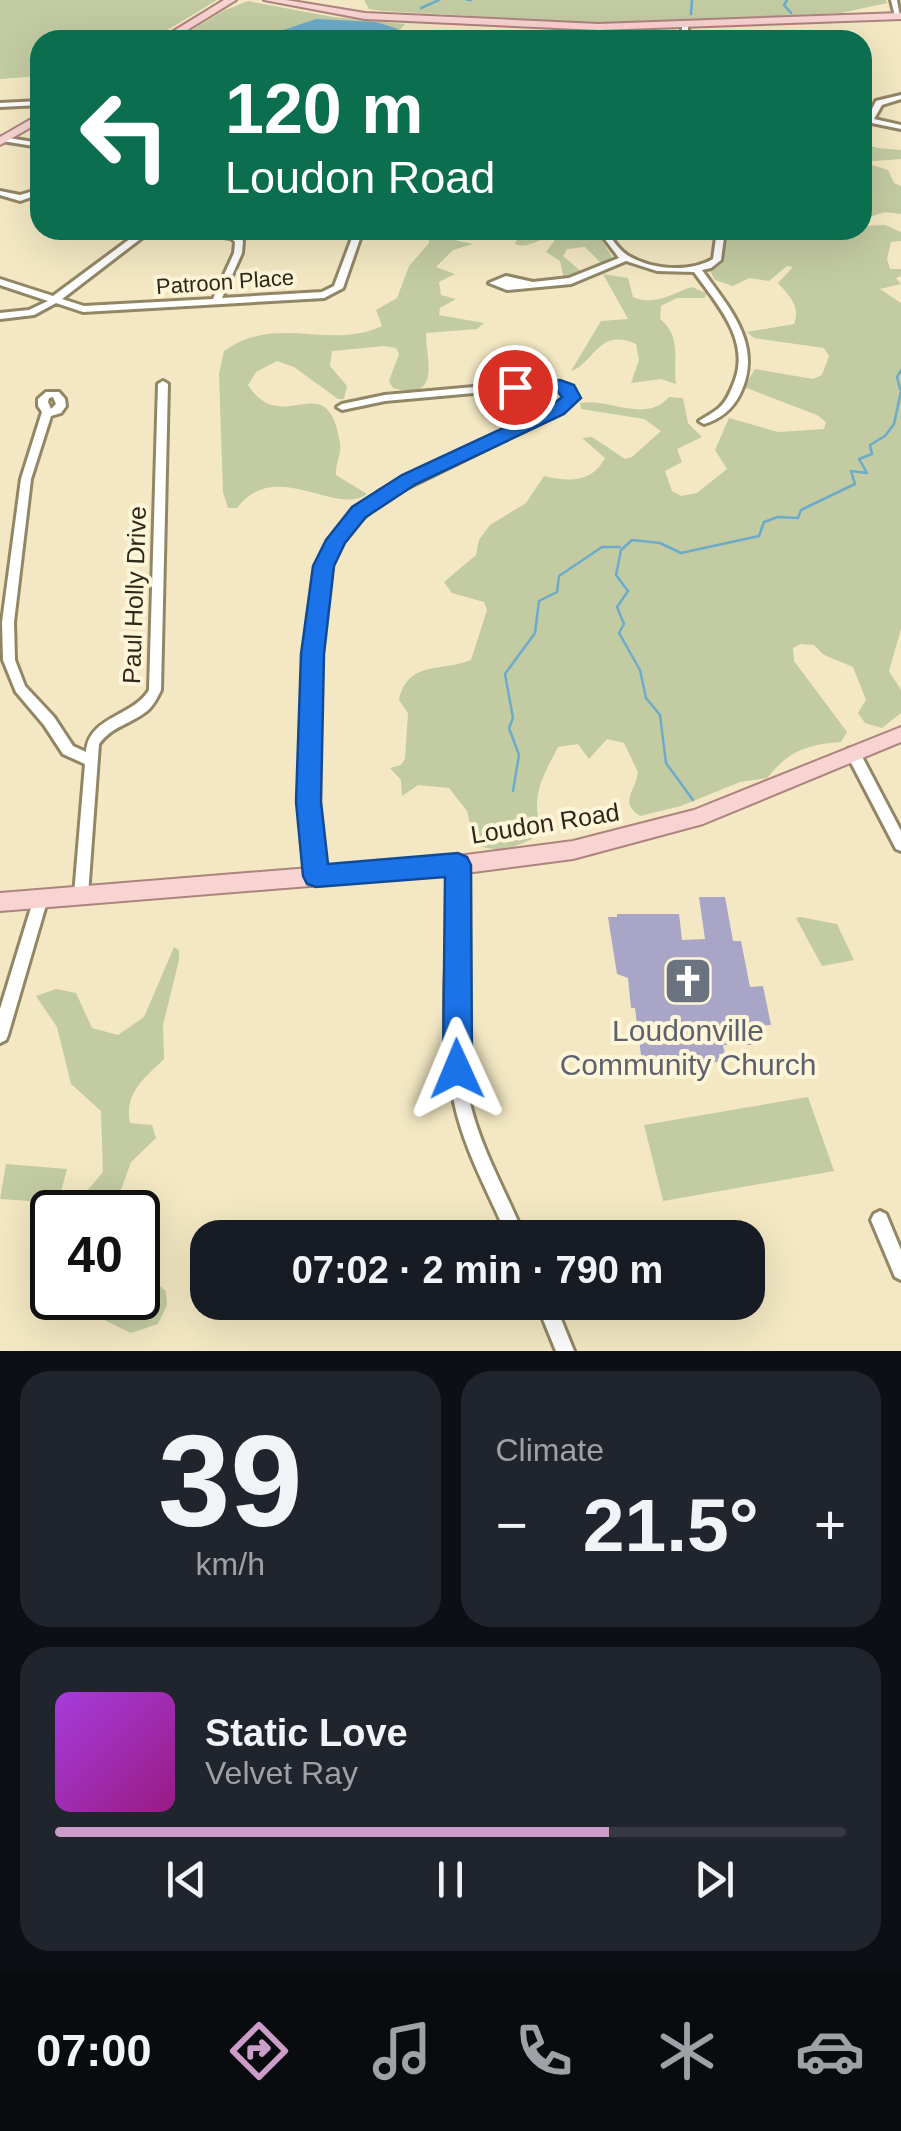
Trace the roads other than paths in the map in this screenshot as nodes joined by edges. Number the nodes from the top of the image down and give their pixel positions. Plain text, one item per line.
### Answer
1 (232, 0) edge
2 (269, 0) edge
3 (894, 0) edge
4 (900, 16) edge
5 (685, 26) junction
6 (181, 30) edge
7 (685, 30) edge
8 (901, 97) edge
9 (30, 103) edge
10 (0, 104) edge
11 (872, 112) edge
12 (872, 121) edge
13 (30, 123) edge
14 (901, 127) edge
15 (2, 140) edge
16 (30, 144) edge
17 (0, 194) edge
18 (30, 194) edge
19 (135, 240) edge
20 (239, 240) edge
21 (355, 240) edge
22 (611, 240) edge
23 (721, 240) edge
24 (626, 258) junction
25 (697, 270) junction
26 (0, 282) edge
27 (530, 283) dead end
28 (53, 302) junction
29 (216, 302) junction
30 (0, 316) edge
31 (163, 384) dead end
32 (342, 407) dead end
33 (47, 411) dead end
34 (704, 420) dead end
35 (901, 734) edge
36 (853, 753) junction
37 (91, 761) junction
38 (901, 845) edge
39 (458, 865) junction
40 (316, 876) junction
41 (81, 895) junction
42 (41, 898) junction
43 (0, 902) edge
44 (0, 1034) edge
45 (508, 1220) edge
46 (880, 1220) dead end
47 (901, 1272) edge
48 (552, 1320) edge
49 (565, 1351) edge

1 - 6 main road
2 - 5 main road
3 - 4 street
4 - 5 main road
5 - 7 street
8 - 11 street
9 - 10 street
12 - 14 street
13 - 15 main road
15 - 16 street
17 - 18 street
19 - 28 street, Patroon Place
20 - 29 street
21 - 29 street, Patroon Place
22 - 24 street
23 - 25 street
24 - 25 street
24 - 27 street
25 - 34 street
26 - 28 street
28 - 29 street, Patroon Place
28 - 30 street, Patroon Place
31 - 37 street, Paul Holly Drive
32 - 40 street
33 - 37 street
35 - 36 main road, Loudon Road
36 - 38 street
36 - 39 main road, Loudon Road
37 - 41 street, Paul Holly Drive
39 - 40 main road, Loudon Road
39 - 45 street
40 - 41 main road, Loudon Road
41 - 42 main road, Loudon Road
42 - 43 main road, Loudon Road
42 - 44 street
46 - 47 street
48 - 49 street

